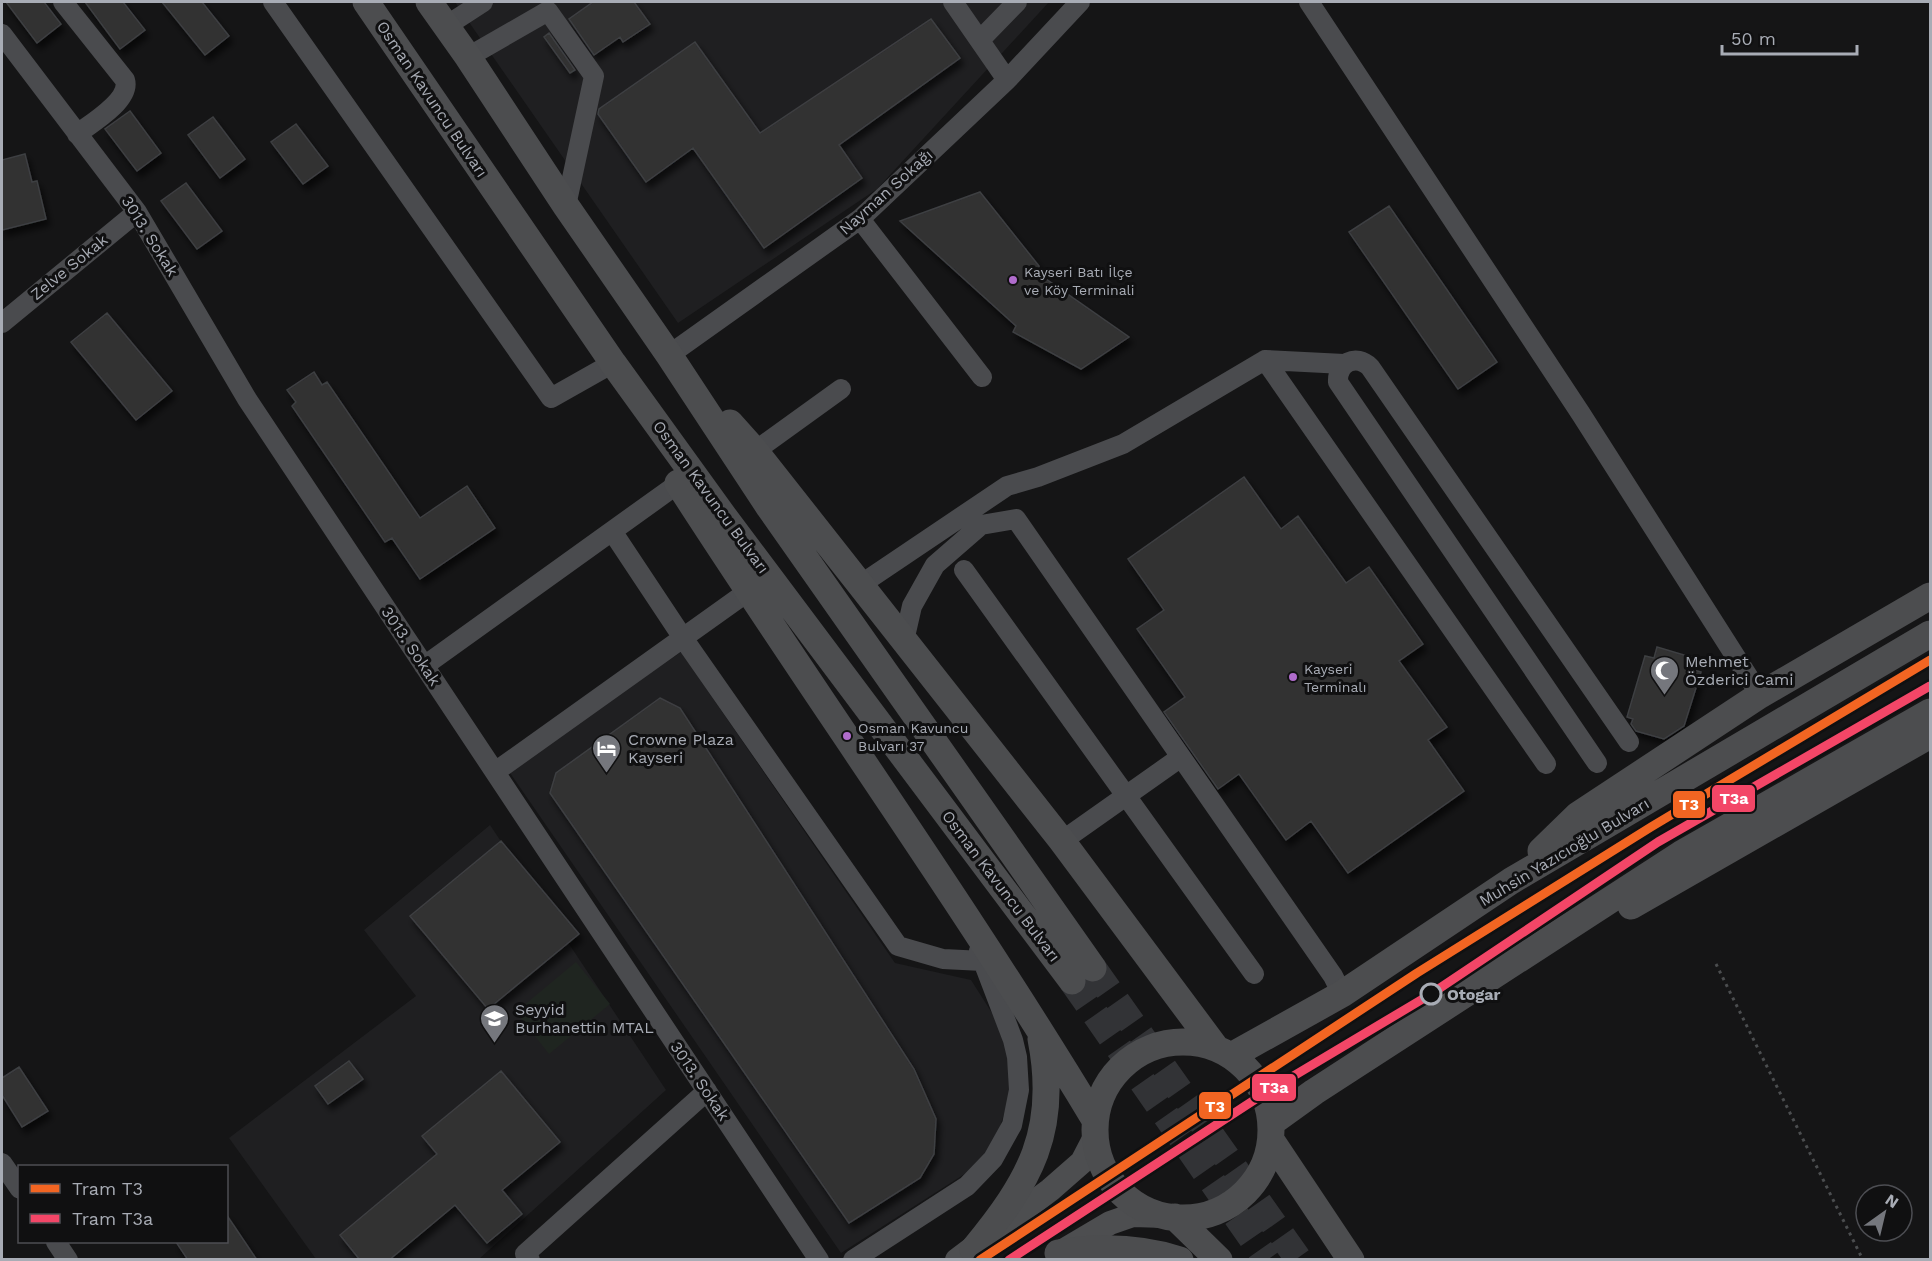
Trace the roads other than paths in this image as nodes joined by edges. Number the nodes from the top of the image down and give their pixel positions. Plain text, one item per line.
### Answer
1 (63, 2) edge
2 (273, 2) edge
3 (366, 2) edge
4 (429, 2) edge
5 (483, 2) edge
6 (954, 2) edge
7 (1017, 2) edge
8 (1080, 2) edge
9 (1309, 2) edge
10 (446, 26) junction
11 (2, 34) edge
12 (980, 40) junction
13 (468, 57) junction
14 (1007, 80) junction
15 (77, 134) junction
16 (566, 206) junction
17 (137, 212) junction
18 (860, 219) junction
19 (2, 323) edge
20 (669, 355) junction
21 (1265, 360) junction
22 (613, 363) junction
23 (1344, 364) junction
24 (982, 377) dead end
25 (841, 389) dead end
26 (755, 451) junction
27 (679, 483) junction
28 (612, 531) junction
29 (964, 570) dead end
30 (860, 585) junction
31 (750, 590) junction
32 (1930, 596) edge
33 (1930, 634) edge
34 (682, 638) junction
35 (904, 641) junction
36 (424, 666) junction
37 (1760, 695) junction
38 (1930, 712) edge
39 (1930, 735) edge
40 (1629, 742) dead end
41 (1181, 757) junction
42 (1598, 763) dead end
43 (1546, 764) dead end
44 (495, 772) junction
45 (1126, 796) junction
46 (1062, 841) junction
47 (1511, 880) junction
48 (966, 915) junction
49 (1534, 949) junction
50 (983, 961) junction
51 (1254, 974) dead end
52 (1342, 994) junction
53 (1038, 1026) junction
54 (1223, 1052) junction
55 (707, 1091) junction
56 (1095, 1128) junction
57 (1271, 1132) junction
58 (2, 1163) edge
59 (18, 1186) edge
60 (1170, 1217) junction
61 (57, 1243) edge
62 (965, 1255) edge
63 (1053, 1257) edge
64 (68, 1260) edge
65 (530, 1260) edge
66 (819, 1260) edge
67 (853, 1260) edge
68 (1180, 1260) edge
69 (1219, 1260) edge
70 (1351, 1260) edge

1 - 15 street
2 - 22 street
3 - 22 highway, Osman Kavuncu Bulvarı
4 - 10 highway, Osman Kavuncu Bulvarı
5 - 10 street
6 - 12 street
7 - 12 street
8 - 14 street, Nayman Sokağı
9 - 37 street
10 - 13 highway, Osman Kavuncu Bulvarı
11 - 15 street, 3013. Sokak
12 - 14 street
13 - 16 highway, Osman Kavuncu Bulvarı
13 - 16 street
14 - 18 street, Nayman Sokağı
15 - 17 street, 3013. Sokak
16 - 20 highway, Osman Kavuncu Bulvarı
17 - 19 street, Zelve Sokak
17 - 36 street, 3013. Sokak
18 - 20 street, Nayman Sokağı
18 - 24 street
20 - 22 highway, Osman Kavuncu Bulvarı
20 - 26 highway
21 - 23 street
21 - 30 street
21 - 43 street
22 - 27 highway
23 - 40 street
23 - 42 street
25 - 26 street
26 - 30 highway
27 - 28 street
27 - 31 highway
28 - 34 street
28 - 36 street
29 - 45 street
30 - 35 highway
31 - 34 street
31 - 48 highway
32 - 37 highway
33 - 47 highway, Muhsin Yazıcıoğlu Bulvarı
34 - 44 street
34 - 50 street
35 - 41 street
35 - 46 highway
36 - 44 street, 3013. Sokak
37 - 47 highway
38 - 49 highway
39 - 49 highway
41 - 45 street
41 - 52 street
44 - 55 street, 3013. Sokak
45 - 46 street
45 - 51 street
46 - 54 highway
47 - 52 highway, Muhsin Yazıcıoğlu Bulvarı
48 - 50 street
48 - 53 highway
49 - 57 highway
50 - 67 street
52 - 54 highway, Muhsin Yazıcıoğlu Bulvarı
53 - 56 highway
53 - 62 highway
54 - 56 highway
54 - 57 highway
55 - 65 street
55 - 66 street, 3013. Sokak
56 - 60 highway
56 - 62 main road
57 - 60 highway
57 - 70 highway
58 - 59 street
60 - 63 main road
60 - 69 highway
61 - 64 street
63 - 68 highway

